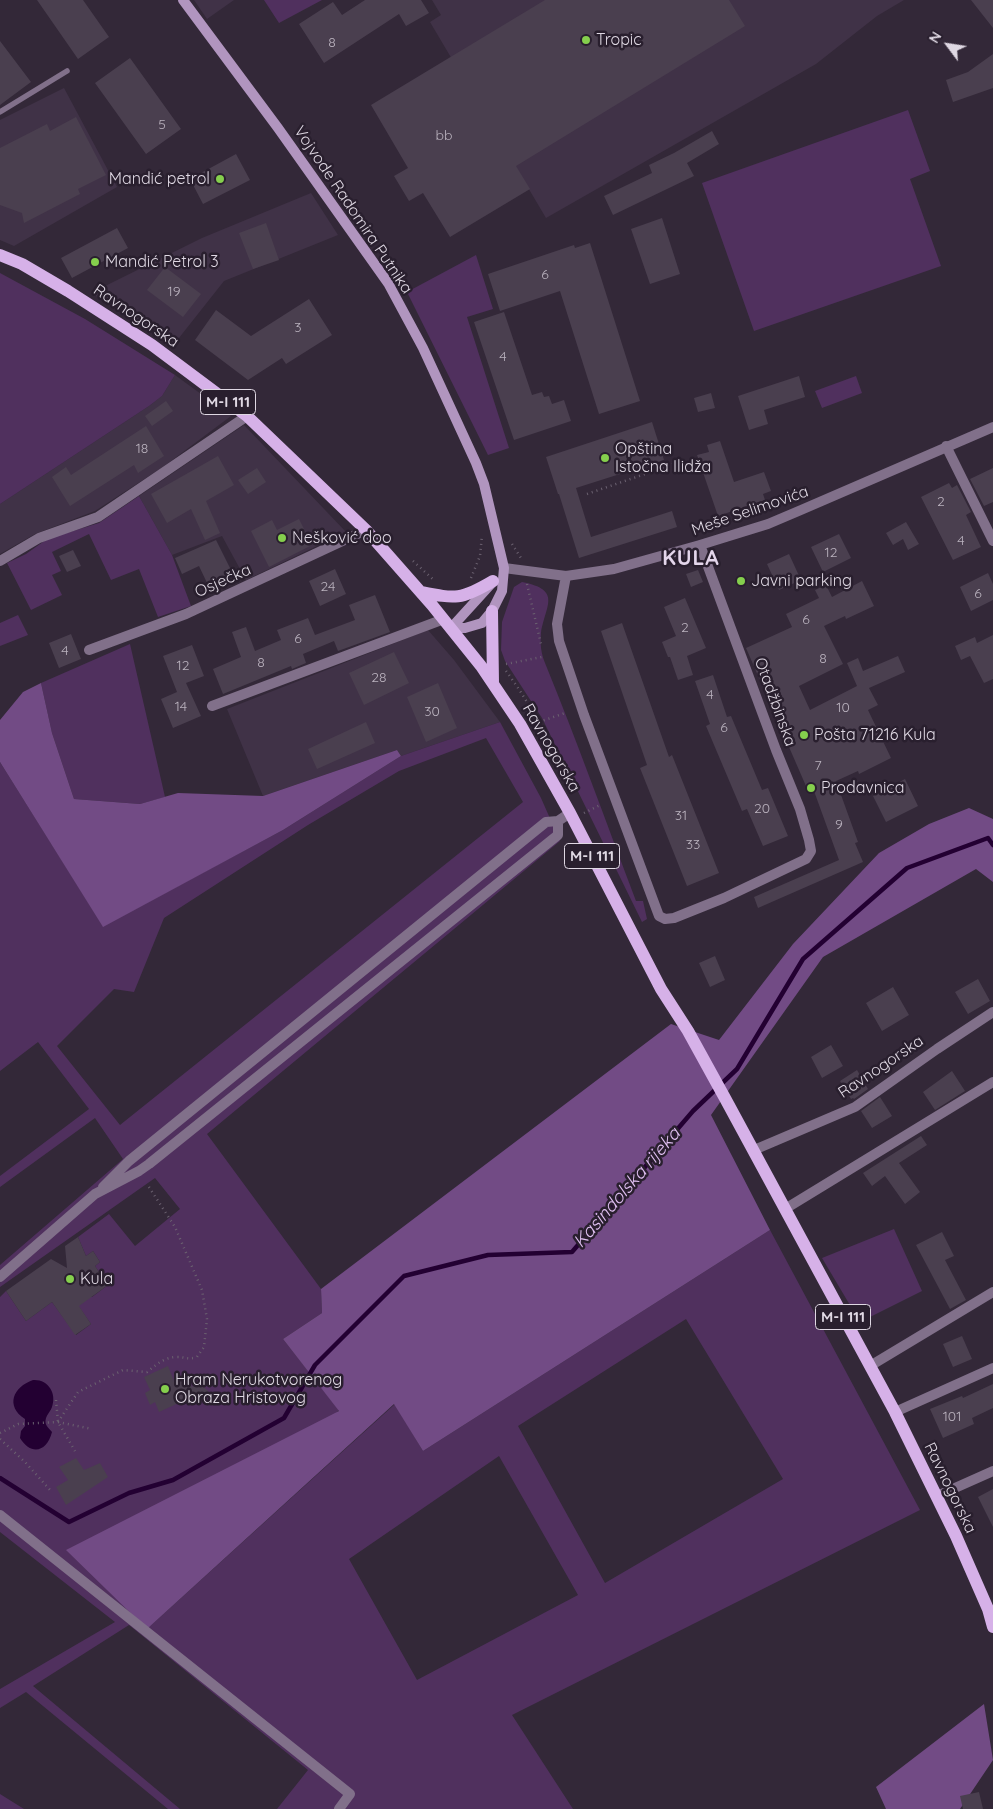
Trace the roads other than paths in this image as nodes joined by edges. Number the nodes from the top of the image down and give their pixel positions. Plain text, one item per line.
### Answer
1 (183, 0) edge
2 (67, 71) dead end
3 (0, 112) edge
4 (0, 255) edge
5 (247, 416) junction
6 (993, 427) edge
7 (946, 446) junction
8 (366, 530) junction
9 (993, 541) edge
10 (700, 545) junction
11 (0, 561) edge
12 (504, 568) junction
13 (566, 576) junction
14 (493, 581) junction
15 (421, 592) junction
16 (492, 611) junction
17 (447, 623) junction
18 (90, 650) dead end
19 (493, 683) junction
20 (212, 706) dead end
21 (576, 813) junction
22 (558, 821) junction
23 (993, 1012) edge
24 (993, 1082) edge
25 (754, 1150) junction
26 (95, 1194) junction
27 (785, 1209) junction
28 (0, 1277) edge
29 (993, 1292) edge
30 (870, 1366) junction
31 (993, 1368) edge
32 (895, 1412) junction
33 (993, 1471) edge
34 (937, 1496) junction
35 (0, 1515) edge
36 (991, 1609) edge
37 (993, 1627) edge
38 (339, 1809) edge

1 - 12 main road, Vojvode Radomira Putnika
2 - 3 lane
4 - 5 main road, Ravnogorska / M-I 111
5 - 8 main road, Ravnogorska / M-I 111
5 - 11 street
6 - 7 street, Meše Selimovića
7 - 9 street
7 - 10 street, Meše Selimovića
8 - 15 main road, Ravnogorska / M-I 111
8 - 18 street, Osječka
10 - 13 street, Meše Selimovića
10 - 13 street, Otadžbinska
12 - 13 street, Meše Selimovića
12 - 14 main road
12 - 16 main road, Vojvode Radomira Putnika
14 - 15 main road
14 - 17 main road
15 - 17 main road, Ravnogorska / M-I 111
16 - 17 main road, Vojvode Radomira Putnika
16 - 19 main road
17 - 19 main road, Ravnogorska / M-I 111
17 - 20 street
19 - 21 main road, Ravnogorska / M-I 111
21 - 22 street
21 - 25 main road, Ravnogorska / M-I 111
22 - 26 street
22 - 26 street
23 - 25 street, Ravnogorska
24 - 27 street
25 - 27 main road, Ravnogorska / M-I 111
26 - 28 street
27 - 30 main road, Ravnogorska / M-I 111
29 - 30 street
30 - 32 main road, Ravnogorska / M-I 111
31 - 32 street
32 - 34 main road, Ravnogorska / M-I 111
33 - 34 street
34 - 36 main road, Ravnogorska / M-I 111
35 - 38 street
36 - 37 main road, Ravnogorska / M-I 111

